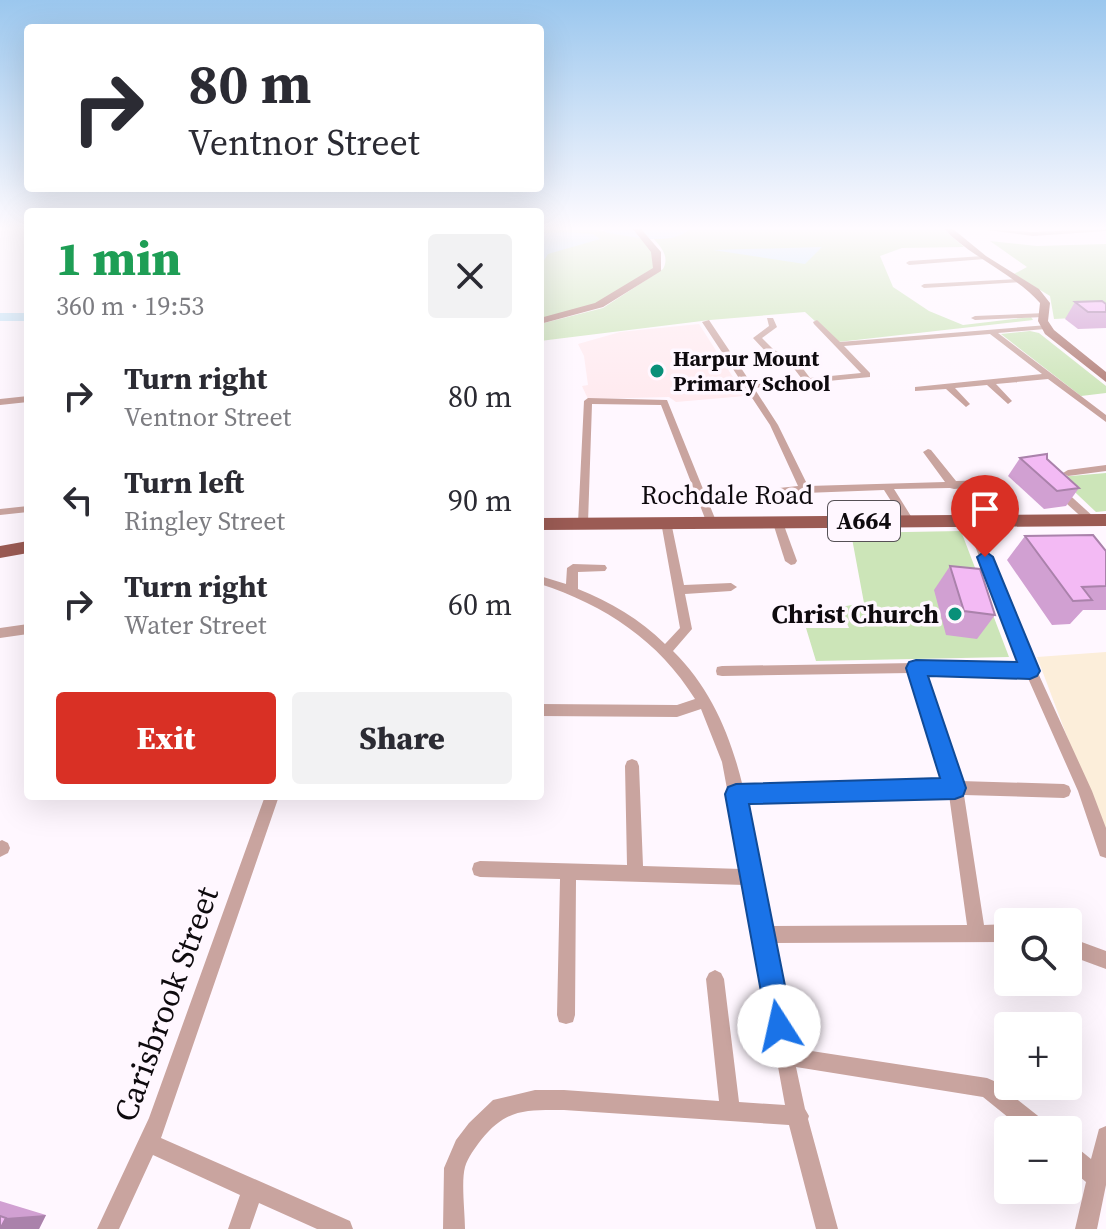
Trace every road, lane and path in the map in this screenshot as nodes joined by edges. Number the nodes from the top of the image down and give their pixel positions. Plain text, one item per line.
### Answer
1 (630, 286) edge
2 (1027, 286) edge
3 (975, 318) dead end
4 (544, 320) edge
5 (770, 320) dead end
6 (1044, 321) junction
7 (706, 322) dead end
8 (817, 322) dead end
9 (991, 331) junction
10 (838, 344) junction
11 (1049, 376) junction
12 (1106, 378) edge
13 (807, 380) junction
14 (988, 381) junction
15 (947, 385) junction
16 (747, 386) junction
17 (918, 389) dead end
18 (24, 399) edge
19 (1008, 401) dead end
20 (0, 402) edge
21 (966, 404) dead end
22 (1106, 419) edge
23 (928, 452) dead end
24 (1106, 468) edge
25 (1068, 473) edge
26 (995, 483) dead end
27 (1053, 485) edge
28 (954, 486) junction
29 (889, 489) junction
30 (783, 490) dead end
31 (805, 490) junction
32 (24, 509) edge
33 (0, 512) edge
34 (777, 520) junction
35 (711, 521) junction
36 (909, 521) junction
37 (1099, 521) edge
38 (666, 522) junction
39 (583, 523) junction
40 (971, 523) junction
41 (544, 524) edge
42 (24, 545) edge
43 (0, 552) edge
44 (791, 561) dead end
45 (601, 568) dead end
46 (544, 581) edge
47 (731, 587) dead end
48 (572, 589) junction
49 (679, 590) junction
50 (24, 630) edge
51 (0, 633) edge
52 (667, 650) junction
53 (916, 668) junction
54 (722, 671) dead end
55 (1030, 671) junction
56 (705, 702) junction
57 (544, 710) edge
58 (632, 766) dead end
59 (955, 788) junction
60 (1064, 791) dead end
61 (736, 794) junction
62 (271, 800) edge
63 (1099, 810) edge
64 (1106, 850) edge
65 (480, 869) dead end
66 (568, 872) junction
67 (635, 874) junction
68 (752, 877) junction
69 (977, 933) junction
70 (994, 933) edge
71 (763, 935) junction
72 (1082, 951) edge
73 (1106, 960) edge
74 (715, 979) dead end
75 (566, 1015) dead end
76 (785, 1056) junction
77 (730, 1111) junction
78 (799, 1116) junction
79 (1022, 1116) edge
80 (1106, 1136) edge
81 (149, 1143) junction
82 (1082, 1165) edge
83 (1097, 1178) junction
84 (253, 1189) junction
85 (108, 1229) edge
86 (239, 1229) edge
87 (342, 1229) edge
88 (454, 1229) edge
89 (827, 1229) edge
90 (1086, 1229) edge

1 - 4 street
2 - 6 street
3 - 6 street
5 - 13 street
6 - 9 street
6 - 12 street
7 - 16 street
8 - 10 street
9 - 10 street
9 - 11 street
10 - 13 street
11 - 14 street
11 - 22 street
13 - 16 street
14 - 15 street
14 - 19 street
15 - 17 street
15 - 21 street
16 - 31 street
18 - 20 street
23 - 28 street
24 - 25 street
26 - 28 street
27 - 37 street
28 - 29 street
29 - 31 street
29 - 36 street
30 - 31 street
32 - 33 street
34 - 35 main road, Rochdale Road / A664
34 - 36 main road, Rochdale Road / A664
34 - 44 street
35 - 38 main road, Rochdale Road / A664
35 - 39 street
36 - 40 main road, Rochdale Road / A664
37 - 40 main road, Rochdale Road / A664
38 - 39 main road, Rochdale Road / A664
38 - 49 street
39 - 41 main road, Rochdale Road / A664
40 - 55 street
42 - 43 main road
45 - 48 street
46 - 48 street
47 - 49 street
48 - 52 street
49 - 52 street
50 - 51 street
52 - 56 street
53 - 54 street
53 - 55 street
53 - 59 street
55 - 63 street
56 - 57 street
56 - 61 street
58 - 67 street
59 - 60 street
59 - 61 street
59 - 69 street
61 - 68 street
62 - 81 street, Carisbrook Street
63 - 64 street
65 - 66 street
66 - 67 street
66 - 75 street
67 - 68 street
68 - 71 street
69 - 70 street
69 - 71 street
71 - 76 street
72 - 73 street
74 - 77 street
76 - 78 street
76 - 79 street
77 - 78 street
77 - 88 street
78 - 89 street
80 - 83 street
81 - 84 street
81 - 85 street, Carisbrook Street
82 - 83 street
83 - 90 street
84 - 86 street
84 - 87 street

